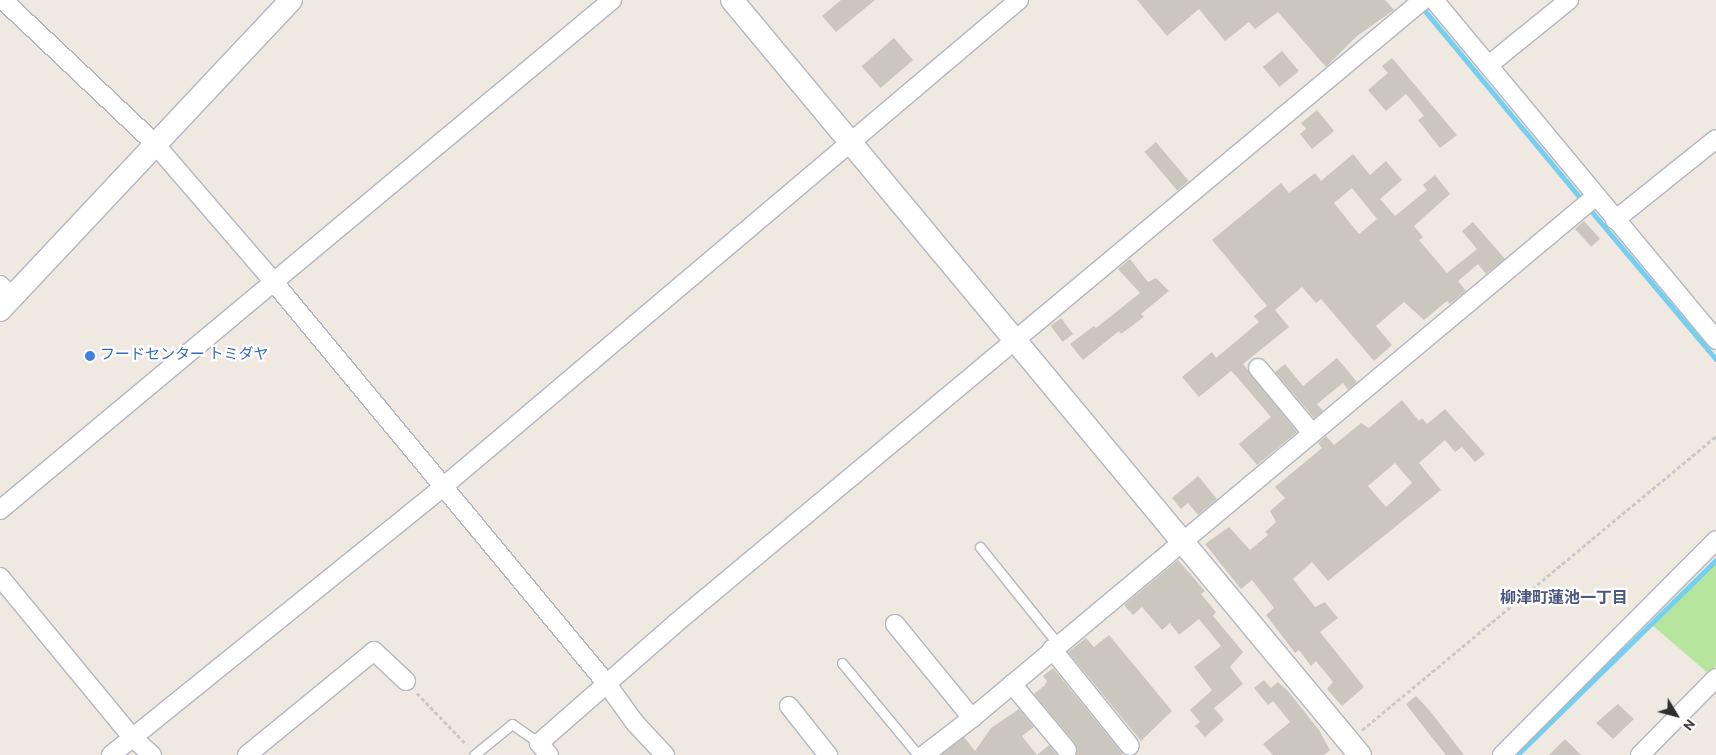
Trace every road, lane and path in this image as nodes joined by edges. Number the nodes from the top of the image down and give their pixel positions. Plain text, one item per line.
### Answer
1 (3, 0) edge
2 (291, 0) edge
3 (612, 0) edge
4 (732, 0) edge
5 (1019, 0) edge
6 (1423, 0) edge
7 (1434, 0) edge
8 (1569, 0) edge
9 (1490, 64) junction
10 (1716, 139) edge
11 (850, 141) junction
12 (154, 143) junction
13 (1596, 196) junction
14 (1616, 220) junction
15 (273, 281) junction
16 (4, 297) edge
17 (1017, 340) junction
18 (1716, 340) edge
19 (1258, 368) dead end
20 (1312, 433) junction
21 (1716, 436) edge
22 (444, 486) junction
23 (0, 510) edge
24 (1183, 540) junction
25 (1716, 540) edge
26 (980, 547) dead end
27 (0, 577) edge
28 (895, 624) dead end
29 (1055, 647) junction
30 (842, 663) dead end
31 (1716, 678) edge
32 (406, 681) joint
33 (607, 684) junction
34 (1012, 684) junction
35 (789, 706) dead end
36 (972, 718) junction
37 (132, 737) junction
38 (1130, 746) dead end
39 (1354, 748) edge
40 (544, 749) edge
41 (1066, 750) dead end
42 (474, 754) edge
43 (111, 755) edge
44 (152, 755) edge
45 (247, 755) edge
46 (665, 755) edge
47 (828, 755) edge
48 (918, 755) edge
49 (924, 755) edge
50 (1502, 755) edge
51 (1640, 755) edge

1 - 12 street
2 - 12 street
3 - 15 street
4 - 11 street
5 - 11 street
6 - 17 street
7 - 9 street
8 - 9 street
9 - 13 street
10 - 14 street
11 - 17 street
11 - 22 street
12 - 15 street
12 - 16 street
13 - 14 street
13 - 20 street
14 - 18 street
15 - 22 street
15 - 23 street
17 - 24 street
17 - 33 street
19 - 20 street
20 - 24 street
21 - 39 path
22 - 33 street
22 - 37 street
24 - 29 street
24 - 39 street
25 - 50 street
26 - 29 lane
27 - 37 street
28 - 36 street
29 - 34 street
29 - 38 street
30 - 48 lane
31 - 51 street
32 - 42 path
32 - 45 street
33 - 40 street
33 - 46 street
34 - 36 street
34 - 41 street
35 - 47 street
36 - 49 street
37 - 43 street
37 - 44 street
40 - 42 lane

